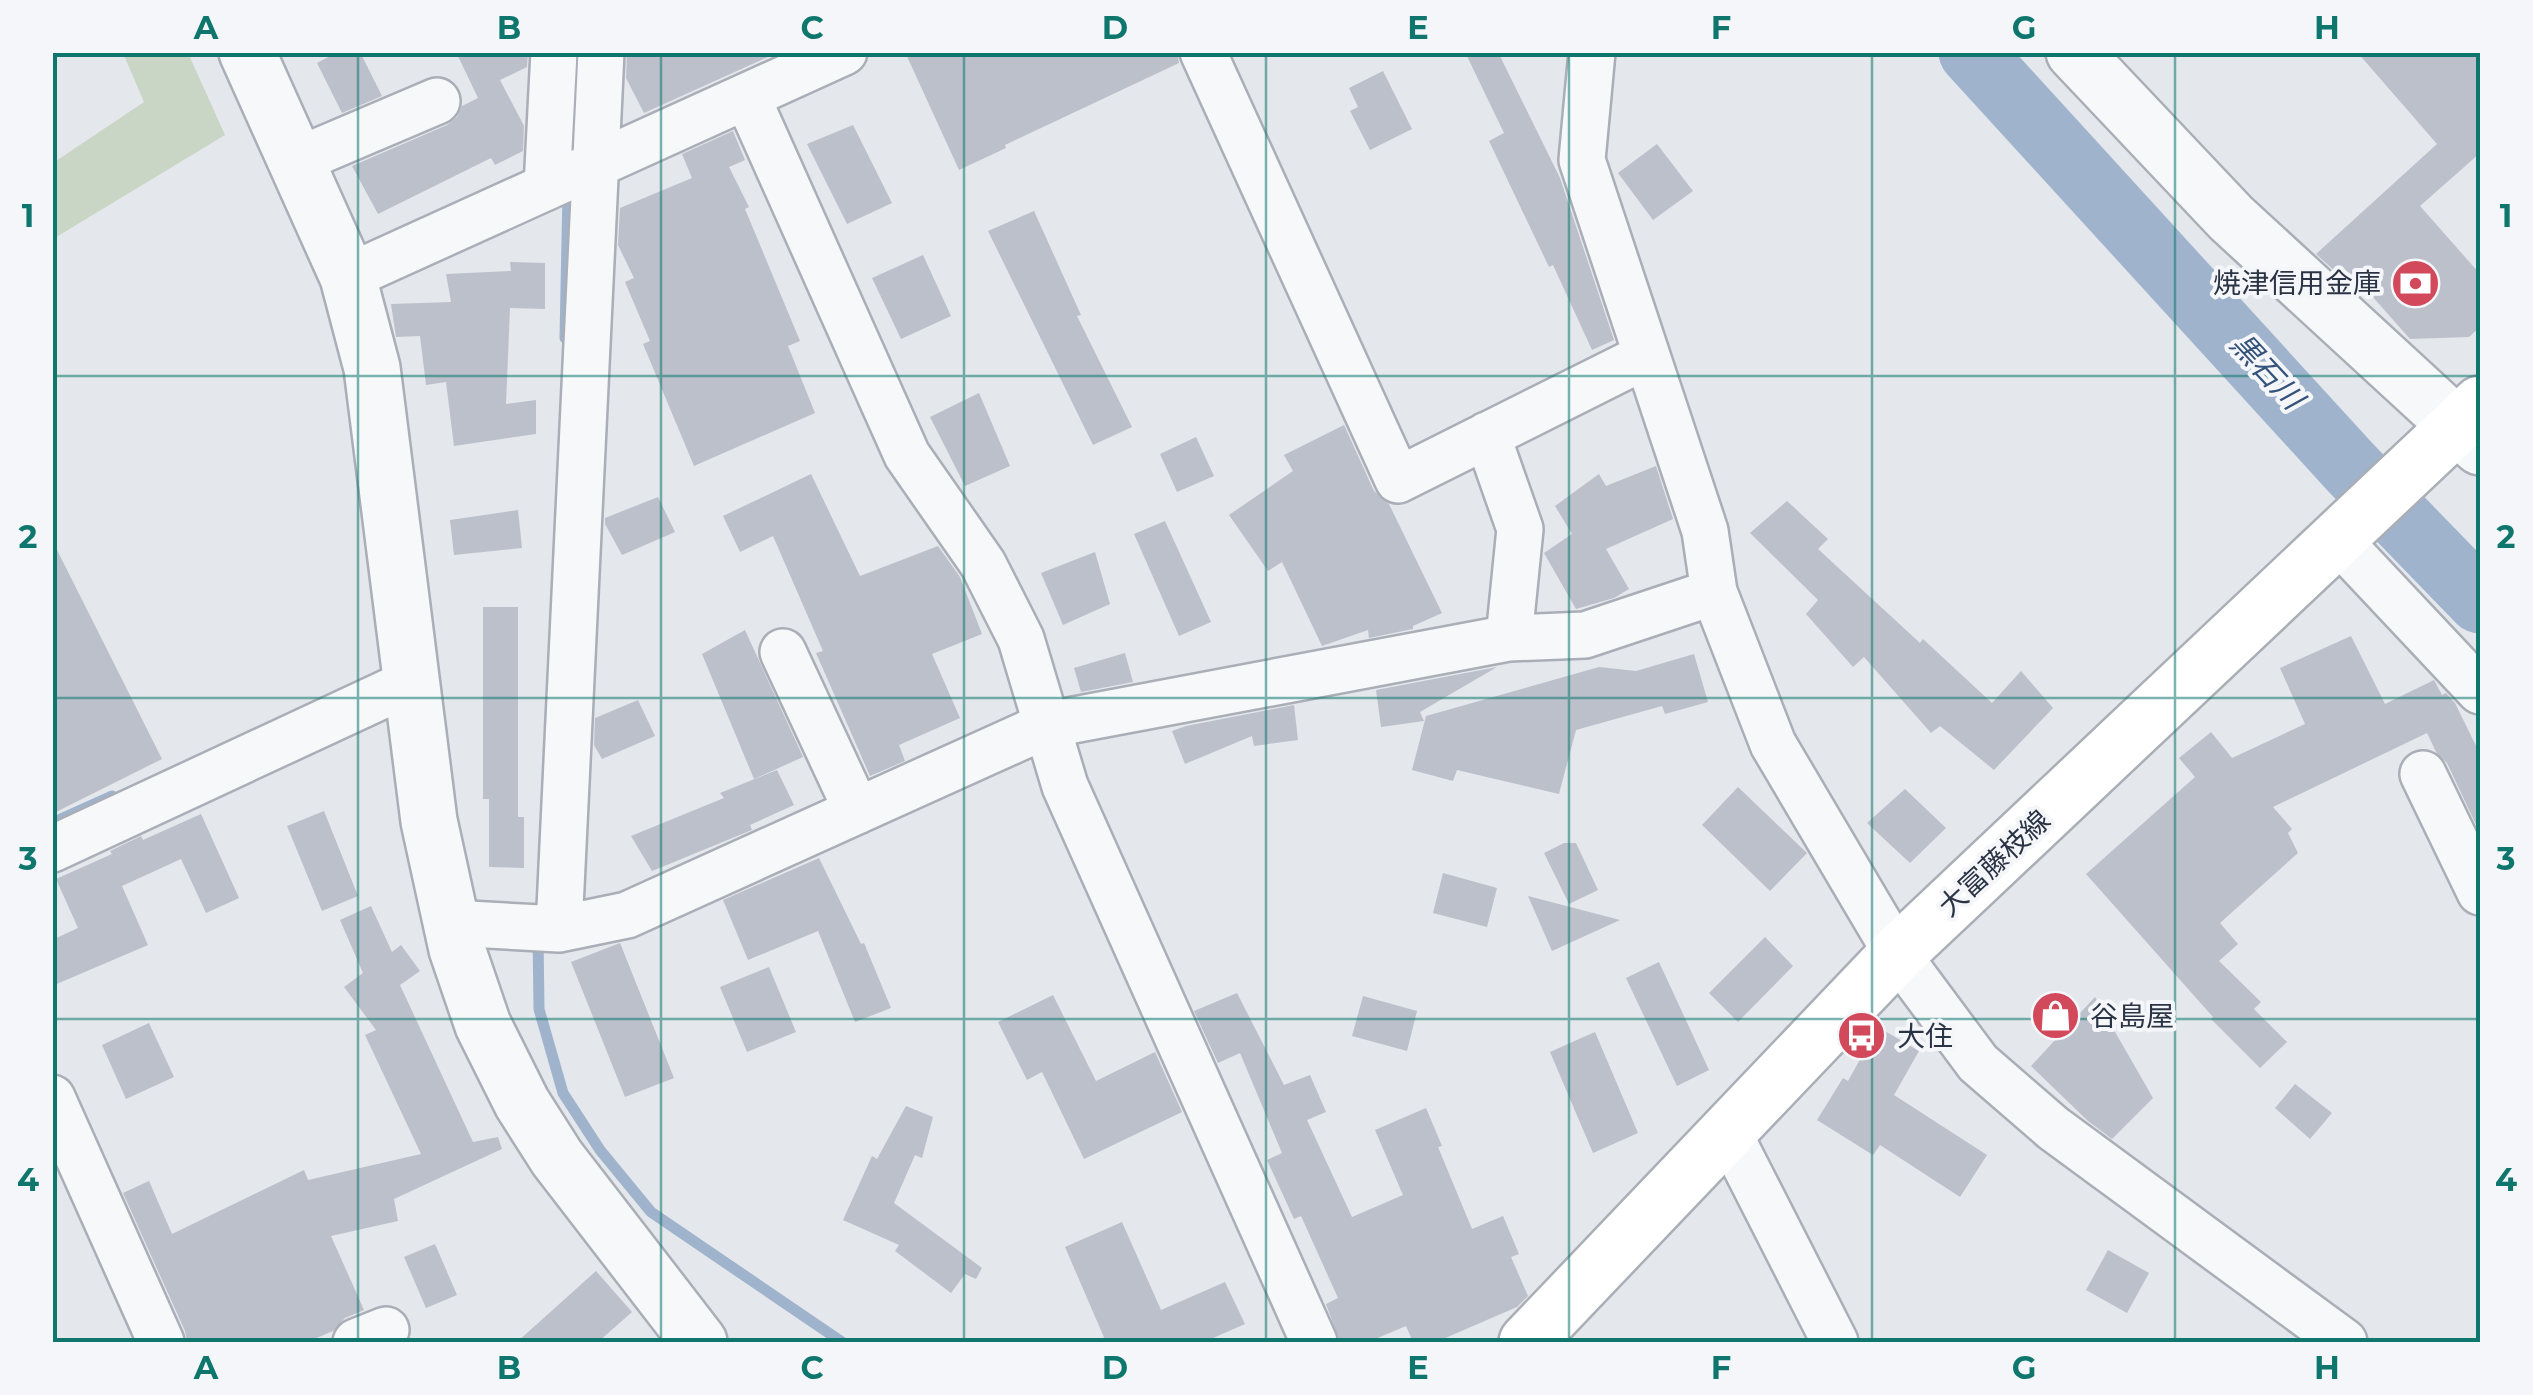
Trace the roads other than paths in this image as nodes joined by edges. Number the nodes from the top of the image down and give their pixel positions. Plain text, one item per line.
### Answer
1 (247, 52) edge
2 (554, 52) edge
3 (601, 52) edge
4 (844, 52) edge
5 (1202, 52) edge
6 (1592, 52) edge
7 (2074, 52) edge
8 (746, 97) junction
9 (437, 101) dead end
10 (296, 161) junction
11 (573, 176) junction
12 (348, 277) junction
13 (1646, 356) junction
14 (2461, 434) edge
15 (1487, 436) junction
16 (2344, 535) junction
17 (1714, 592) junction
18 (1509, 638) junction
19 (783, 652) dead end
20 (411, 682) junction
21 (2480, 691) edge
22 (1048, 725) junction
23 (2422, 774) dead end
24 (857, 811) junction
25 (52, 850) edge
26 (2480, 892) edge
27 (451, 923) junction
28 (546, 928) junction
29 (1897, 954) junction
30 (56, 1114) edge
31 (1728, 1132) junction
32 (161, 1342) edge
33 (699, 1342) edge
34 (1314, 1342) edge
35 (1527, 1342) edge
36 (1835, 1342) edge
37 (2344, 1342) edge

1 - 10 street
2 - 11 street
3 - 11 street
4 - 8 street
5 - 15 street
6 - 13 street
7 - 14 street
8 - 11 street
8 - 22 street
9 - 10 street
10 - 12 street
11 - 12 street
11 - 28 street
12 - 20 street
13 - 15 street
13 - 17 street
14 - 16 main road, 大富藤枝線
15 - 18 street
16 - 21 street
16 - 29 main road, 大富藤枝線
17 - 18 street
17 - 29 street
18 - 22 street
19 - 24 street
20 - 25 street
20 - 27 street
22 - 24 street
22 - 34 street
23 - 26 street
24 - 28 street
27 - 28 street
27 - 33 street
29 - 31 main road, 大富藤枝線
29 - 37 street
30 - 32 street
31 - 35 main road, 大富藤枝線
31 - 36 street

